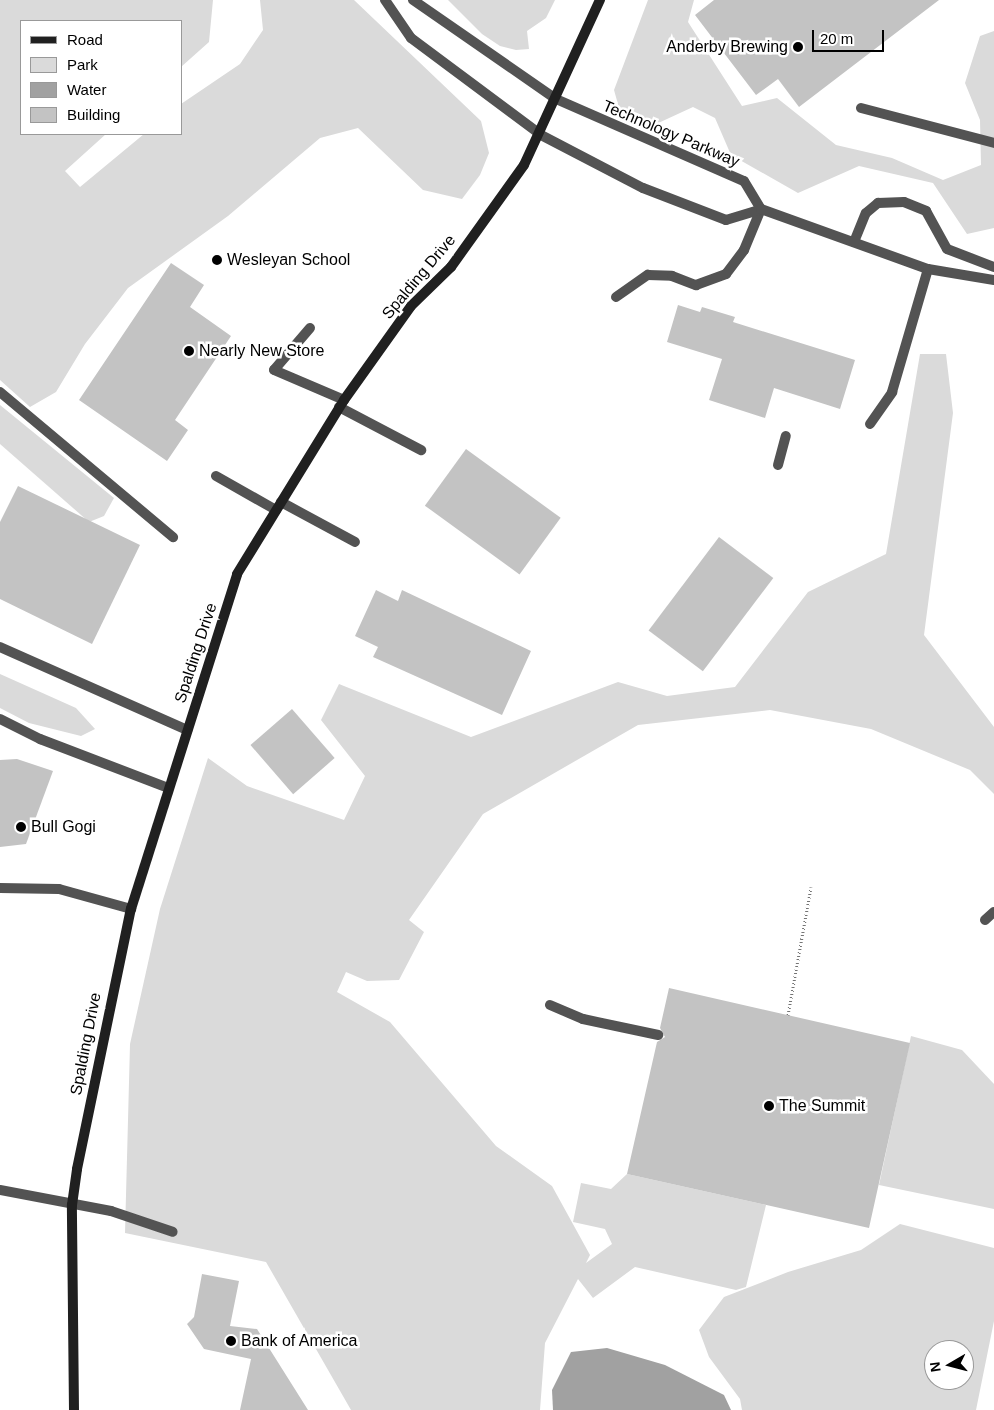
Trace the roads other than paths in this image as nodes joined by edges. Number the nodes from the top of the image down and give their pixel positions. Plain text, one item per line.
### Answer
1 (385, 0) edge
2 (413, 0) edge
3 (600, 0) edge
4 (556, 99) junction
5 (861, 108) dead end
6 (540, 135) junction
7 (994, 143) edge
8 (763, 210) junction
9 (854, 242) junction
10 (994, 267) edge
11 (928, 269) junction
12 (994, 280) edge
13 (616, 296) dead end
14 (310, 328) dead end
15 (0, 392) edge
16 (342, 403) junction
17 (870, 424) dead end
18 (786, 436) dead end
19 (421, 450) dead end
20 (778, 465) dead end
21 (216, 476) dead end
22 (278, 506) junction
23 (173, 537) dead end
24 (355, 542) dead end
25 (0, 647) edge
26 (0, 719) edge
27 (186, 730) junction
28 (168, 788) junction
29 (0, 888) edge
30 (131, 910) junction
31 (994, 912) edge
32 (985, 920) dead end
33 (550, 1005) dead end
34 (658, 1036) dead end
35 (0, 1190) edge
36 (72, 1205) junction
37 (173, 1232) dead end
38 (74, 1410) edge

1 - 6 street
2 - 4 street, Technology Parkway
3 - 4 main road, Spalding Drive
4 - 6 main road, Spalding Drive
4 - 8 street, Technology Parkway
5 - 7 street
6 - 8 street
6 - 16 main road, Spalding Drive
8 - 9 street
8 - 13 street
9 - 10 street
9 - 11 street
11 - 12 street
11 - 17 street
14 - 16 street
15 - 23 street
16 - 19 street
16 - 22 main road, Spalding Drive
18 - 20 street
21 - 22 street
22 - 24 street
22 - 27 main road, Spalding Drive
25 - 27 street
26 - 28 street
27 - 28 main road, Spalding Drive
28 - 30 main road, Spalding Drive
29 - 30 street
30 - 36 main road, Spalding Drive
31 - 32 street
33 - 34 street
35 - 36 street
36 - 37 street
36 - 38 main road, Spalding Drive

